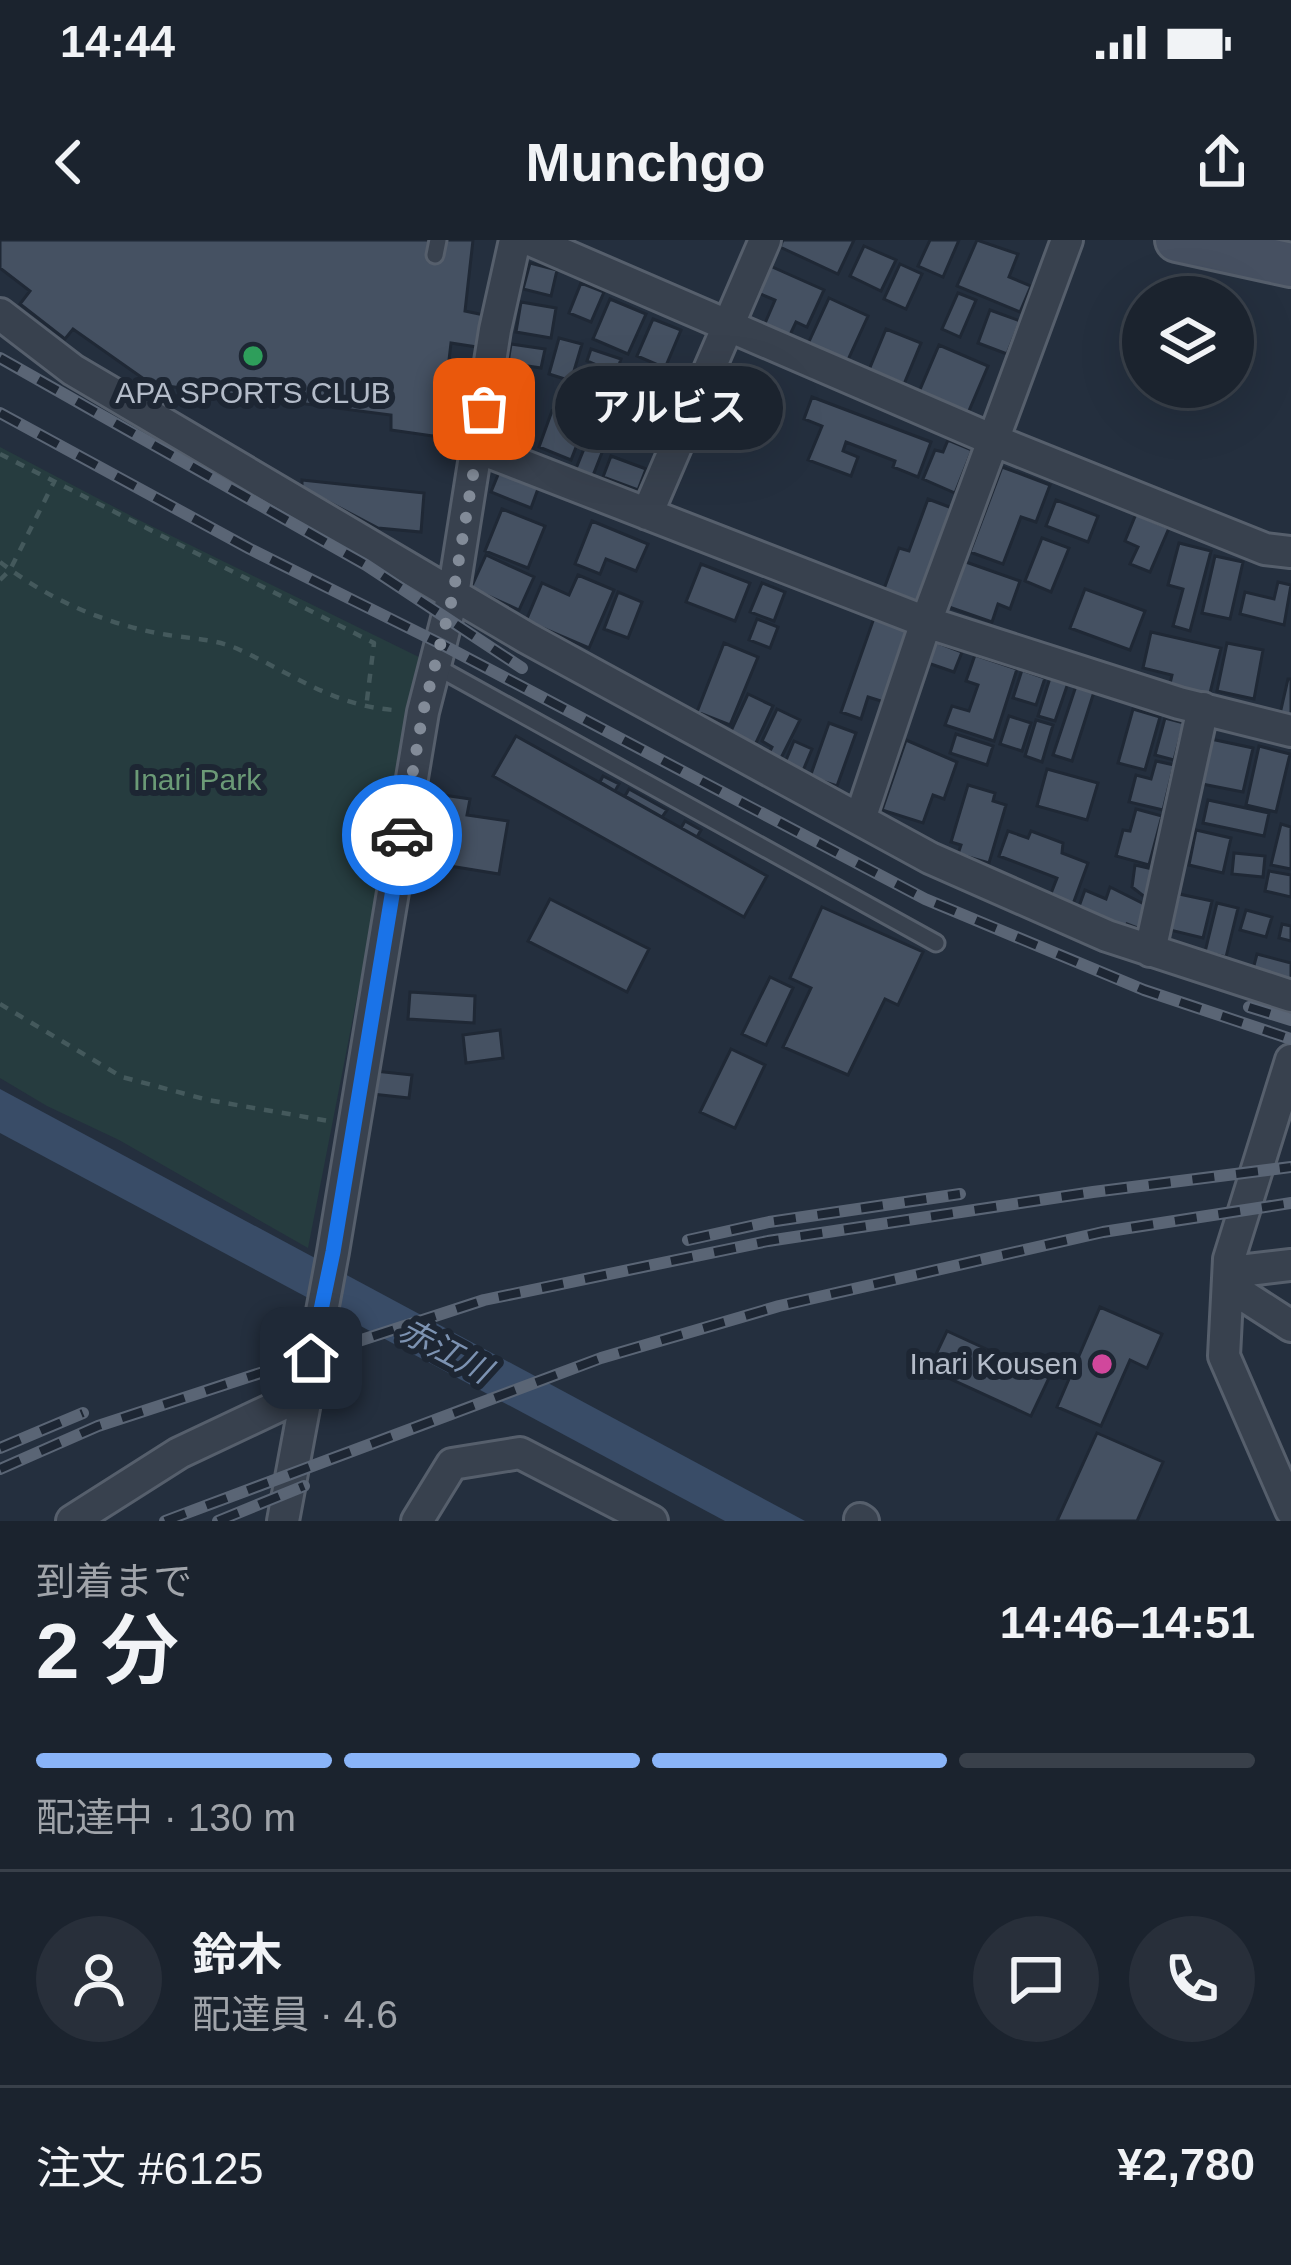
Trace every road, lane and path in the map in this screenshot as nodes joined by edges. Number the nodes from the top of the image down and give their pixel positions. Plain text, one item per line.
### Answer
1 (515, 240) edge
2 (530, 240) edge
3 (765, 240) edge
4 (1066, 240) edge
5 (1178, 240) edge
6 (1291, 265) edge
7 (0, 314) edge
8 (725, 325) junction
9 (993, 440) junction
10 (478, 448) junction
11 (0, 454) edge
12 (54, 482) junction
13 (646, 514) junction
14 (1291, 552) edge
15 (0, 562) edge
16 (10, 570) junction
17 (0, 580) edge
18 (453, 595) junction
19 (926, 622) junction
20 (435, 666) junction
21 (366, 708) junction
22 (1203, 708) junction
23 (423, 712) junction
24 (1291, 731) edge
25 (860, 819) junction
26 (936, 943) dead end
27 (1150, 951) junction
28 (1291, 996) edge
29 (0, 1004) edge
30 (1291, 1060) edge
31 (352, 1125) junction
32 (1291, 1265) edge
33 (1229, 1286) junction
34 (1291, 1326) edge
35 (304, 1394) junction
36 (594, 1508) edge
37 (1291, 1510) edge
38 (72, 1521) edge
39 (283, 1521) edge
40 (417, 1521) edge
41 (652, 1521) edge

1 - 10 street
2 - 8 street
3 - 8 street
4 - 9 street
5 - 6 street
7 - 18 street
8 - 9 street
8 - 13 street
9 - 14 street
9 - 19 street
10 - 13 street
10 - 18 street
11 - 12 path
12 - 16 path
12 - 21 path
13 - 19 street
15 - 16 path
16 - 17 path
16 - 21 path
18 - 20 street
18 - 25 street
19 - 22 street
19 - 25 street
20 - 23 street
20 - 26 lane
21 - 23 path
22 - 24 street
22 - 27 street
23 - 31 street
25 - 27 street
27 - 28 street
29 - 31 path
30 - 33 street
31 - 35 street
32 - 33 street
33 - 34 street
33 - 37 street
35 - 38 street
35 - 39 street
36 - 40 street
36 - 41 street

